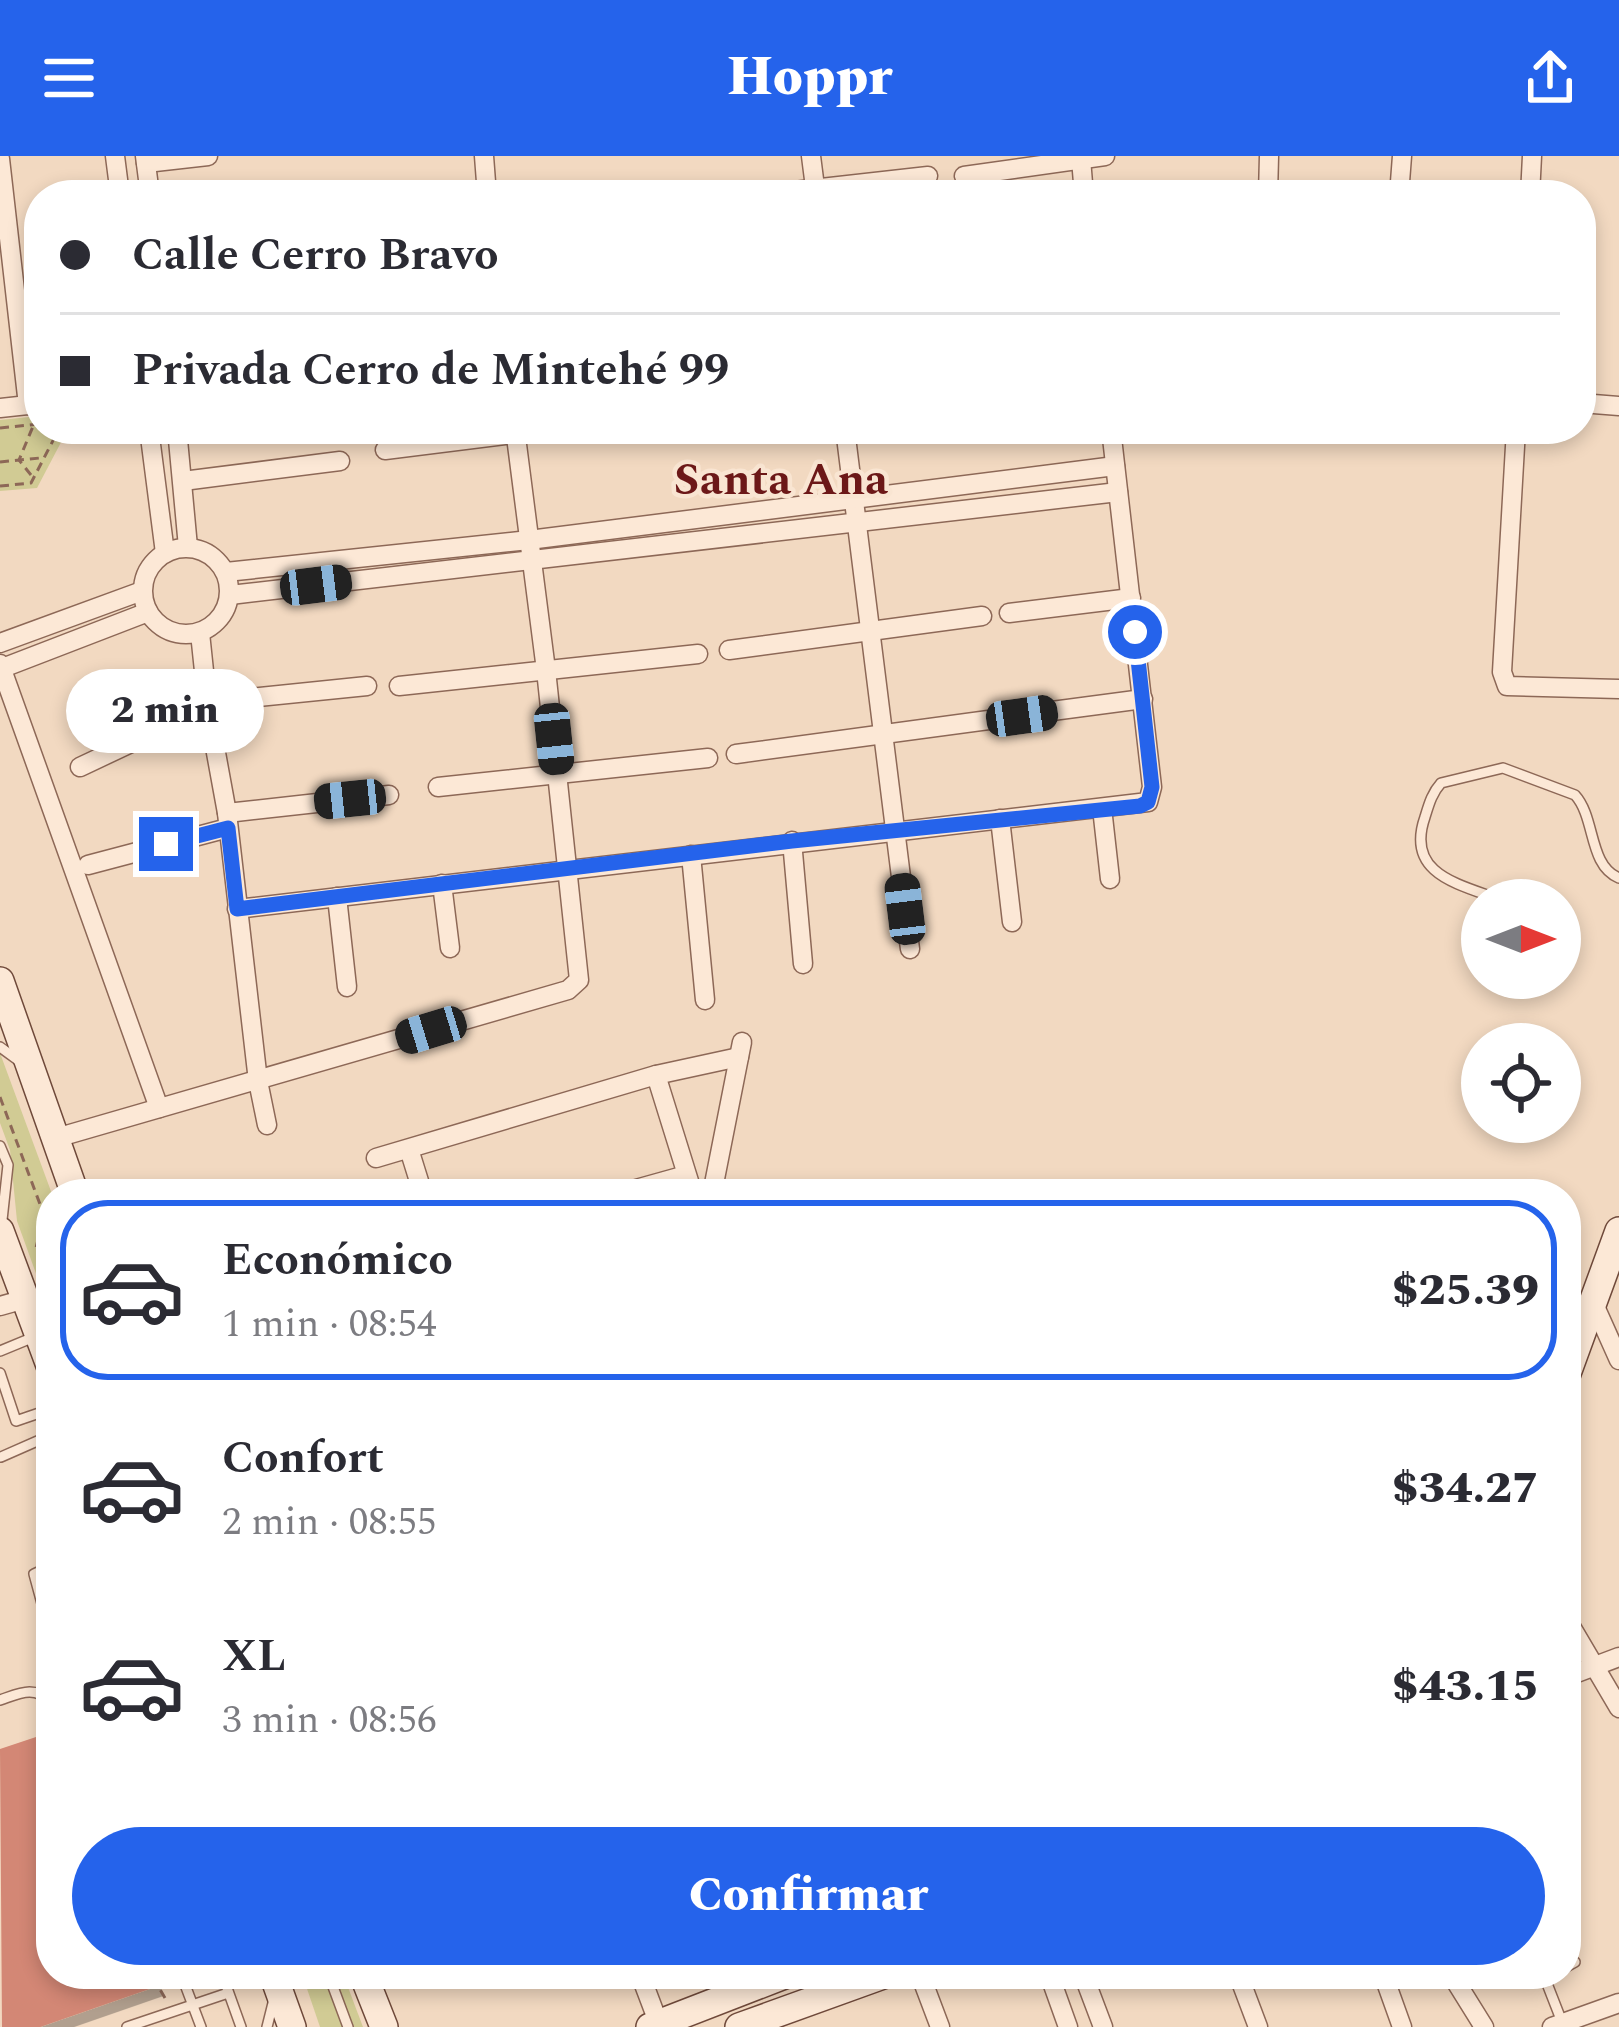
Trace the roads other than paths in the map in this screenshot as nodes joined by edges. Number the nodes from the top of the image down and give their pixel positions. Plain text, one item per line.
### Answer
1 (208, 156) edge
2 (1105, 156) edge
3 (146, 159) edge
4 (1081, 159) junction
5 (0, 160) edge
6 (928, 176) dead end
7 (964, 176) dead end
8 (900, 180) edge
9 (1083, 180) edge
10 (24, 334) edge
11 (151, 444) edge
12 (179, 444) edge
13 (433, 444) edge
14 (517, 444) edge
15 (847, 444) edge
16 (1113, 444) edge
17 (1515, 444) edge
18 (385, 451) dead end
19 (340, 461) dead end
20 (1115, 466) junction
21 (183, 481) junction
22 (1118, 491) junction
23 (855, 501) junction
24 (857, 524) junction
25 (529, 540) junction
26 (188, 547) junction
27 (164, 553) junction
28 (531, 561) junction
29 (226, 572) junction
30 (142, 591) junction
31 (230, 595) junction
32 (1131, 598) junction
33 (148, 612) junction
34 (1009, 613) dead end
35 (982, 616) dead end
36 (871, 628) junction
37 (200, 633) junction
38 (0, 643) edge
39 (729, 650) dead end
40 (698, 654) dead end
41 (0, 667) edge
42 (547, 670) junction
43 (367, 686) dead end
44 (399, 686) dead end
45 (1619, 689) edge
46 (1143, 699) junction
47 (208, 709) junction
48 (1022, 716) dead end
49 (996, 719) dead end
50 (884, 735) junction
51 (736, 754) dead end
52 (708, 758) dead end
53 (80, 767) dead end
54 (557, 773) junction
55 (438, 787) dead end
56 (389, 795) dead end
57 (1102, 808) junction
58 (1000, 819) junction
59 (228, 821) junction
60 (896, 830) junction
61 (792, 841) junction
62 (691, 855) junction
63 (88, 865) dead end
64 (565, 869) junction
65 (1619, 878) edge
66 (1110, 879) dead end
67 (442, 884) junction
68 (1461, 885) edge
69 (337, 897) junction
70 (237, 909) junction
71 (1012, 922) dead end
72 (450, 948) dead end
73 (910, 949) dead end
74 (803, 964) dead end
75 (0, 981) edge
76 (347, 988) dead end
77 (705, 1000) dead end
78 (0, 1047) edge
79 (31, 1070) junction
80 (656, 1075) junction
81 (257, 1082) junction
82 (159, 1108) junction
83 (267, 1125) dead end
84 (56, 1138) junction
85 (0, 1146) edge
86 (409, 1149) junction
87 (376, 1158) dead end
88 (686, 1174) junction
89 (70, 1179) edge
90 (418, 1179) edge
91 (669, 1179) edge
92 (688, 1179) edge
93 (715, 1179) edge
94 (1619, 1231) edge
95 (0, 1232) edge
96 (25, 1299) edge
97 (1593, 1302) junction
98 (36, 1327) edge
99 (1581, 1335) edge
100 (36, 1336) edge
101 (0, 1351) edge
102 (1619, 1360) edge
103 (0, 1373) edge
104 (36, 1414) edge
105 (36, 1442) edge
106 (1, 1457) edge
107 (1581, 1644) edge
108 (1619, 1657) edge
109 (1594, 1666) junction
110 (1581, 1671) edge
111 (36, 1691) edge
112 (0, 1700) edge
113 (1619, 1708) edge
114 (186, 1989) edge
115 (227, 1989) edge
116 (272, 1989) edge
117 (277, 1989) edge
118 (334, 1989) edge
119 (369, 1989) edge
120 (645, 1989) edge
121 (749, 1989) edge
122 (856, 1989) edge
123 (926, 1989) edge
124 (1054, 1989) edge
125 (1089, 1989) edge
126 (1244, 1989) edge
127 (1388, 1989) edge
128 (1460, 1989) edge
129 (1548, 1989) edge
130 (228, 1993) junction
131 (1619, 2003) edge
132 (192, 2005) junction
133 (799, 2017) edge
134 (1558, 2025) edge
135 (656, 2026) edge
136 (127, 2027) edge
137 (201, 2027) edge
138 (241, 2027) edge
139 (267, 2027) edge
140 (292, 2027) edge
141 (348, 2027) edge
142 (384, 2027) edge
143 (739, 2027) edge
144 (940, 2027) edge
145 (1068, 2027) edge
146 (1103, 2027) edge
147 (1258, 2027) edge
148 (1402, 2027) edge
149 (1484, 2027) edge

1 - 3 street
2 - 4 street
4 - 7 street
4 - 9 street
5 - 10 street
6 - 8 street
11 - 27 street
12 - 21 street
13 - 18 street
14 - 25 street
15 - 23 street
16 - 20 street
17 - 45 street
19 - 21 street
20 - 22 street
20 - 23 street
21 - 26 street
22 - 24 street
22 - 32 street
23 - 24 street
23 - 25 street
24 - 28 street
24 - 36 street
25 - 28 street
25 - 29 street
26 - 27 street
26 - 29 street
27 - 30 street
28 - 31 street
28 - 42 street
29 - 31 street
30 - 33 street
30 - 38 street
31 - 37 street
32 - 34 street
32 - 46 street
33 - 37 street
33 - 41 street
35 - 36 street
36 - 39 street
36 - 50 street
37 - 47 street
40 - 42 street
41 - 82 street
42 - 44 street
42 - 54 street
43 - 47 street
46 - 48 street
46 - 57 street
47 - 53 street
47 - 59 street
49 - 50 street
50 - 51 street
50 - 60 street
52 - 54 street
54 - 55 street
54 - 64 street
56 - 59 street
57 - 58 street
57 - 66 street
58 - 60 street
58 - 71 street
59 - 63 street
59 - 70 street
60 - 61 street
60 - 73 street
61 - 62 street
61 - 74 street
62 - 64 street
62 - 77 street
64 - 67 street
64 - 81 street
65 - 68 lane
67 - 69 street
67 - 72 street
69 - 70 street
69 - 76 street
70 - 81 street
75 - 79 main road
78 - 79 lane
79 - 84 main road
80 - 86 street
80 - 88 street
80 - 93 street
81 - 82 street
81 - 83 street
82 - 84 street
84 - 89 main road
85 - 95 lane
86 - 87 street
86 - 90 street
88 - 91 street
88 - 92 street
94 - 97 main road
95 - 96 main road
96 - 98 main road
97 - 99 main road
97 - 102 street
100 - 101 lane
103 - 104 lane
105 - 106 lane
107 - 109 street
108 - 109 street
109 - 110 street
109 - 113 street
111 - 112 lane
114 - 132 lane
115 - 130 lane
116 - 139 lane
117 - 140 main road
118 - 141 lane
119 - 142 main road
120 - 135 street
121 - 135 main road
122 - 133 main road
123 - 144 street
124 - 145 street
125 - 146 street
126 - 147 street
127 - 148 street
128 - 149 street
129 - 134 lane
130 - 132 lane
130 - 138 lane
131 - 134 street
132 - 136 lane
132 - 137 lane
133 - 143 main road

